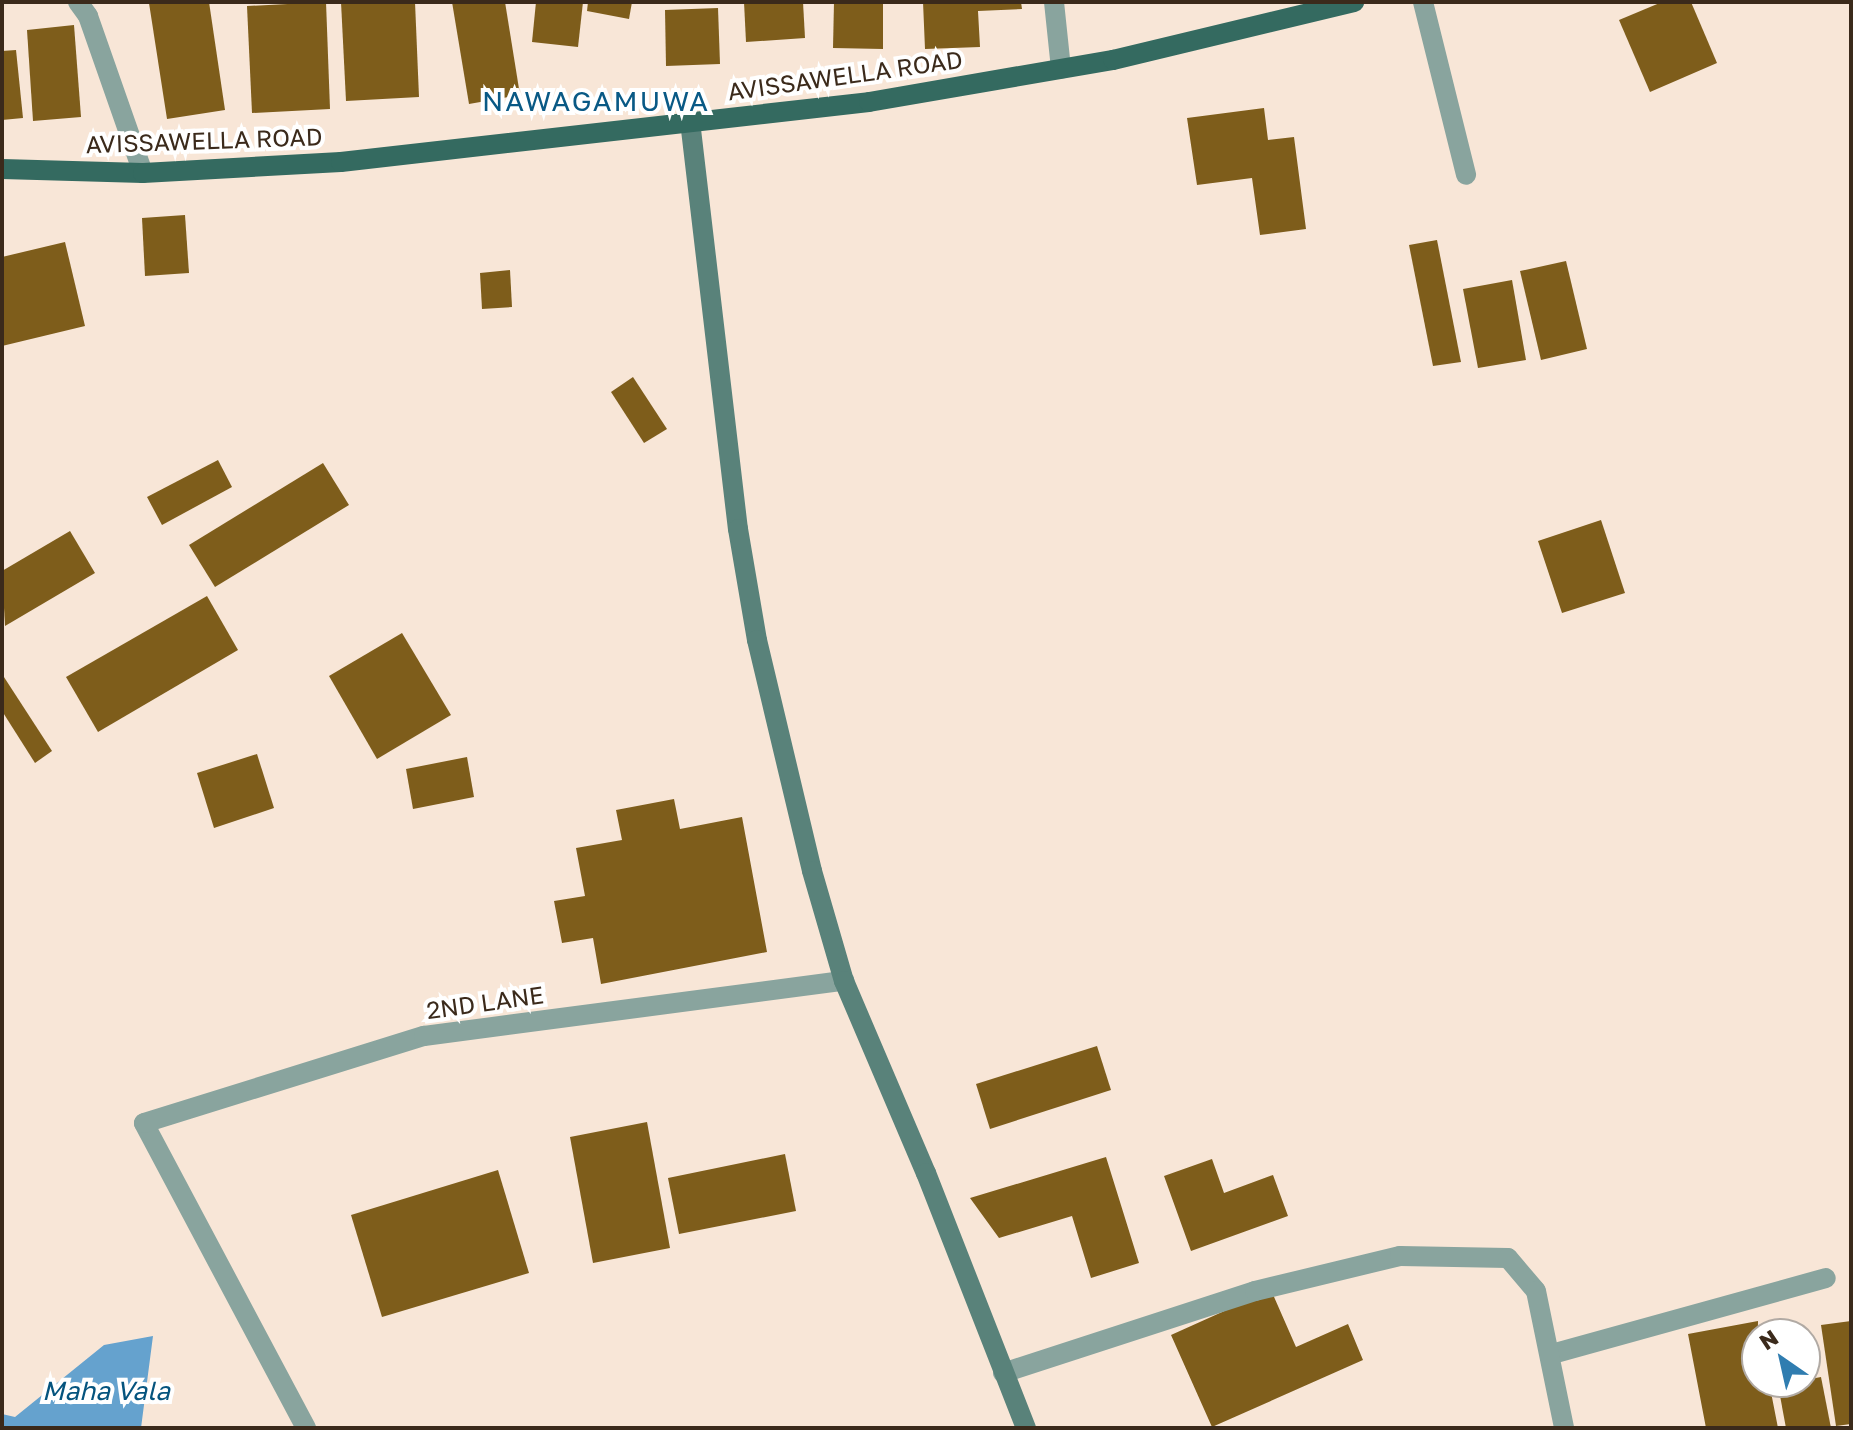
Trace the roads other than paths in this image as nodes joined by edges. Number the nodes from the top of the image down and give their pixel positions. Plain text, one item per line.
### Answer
1 (78, 2) edge
2 (1054, 2) edge
3 (1354, 2) edge
4 (1423, 2) edge
5 (1061, 69) junction
6 (690, 121) junction
7 (2, 169) edge
8 (143, 173) junction
9 (1466, 175) dead end
10 (844, 981) junction
11 (1826, 1278) dead end
12 (1552, 1354) junction
13 (1003, 1373) junction
14 (306, 1428) edge
15 (1026, 1428) edge
16 (1564, 1428) edge

1 - 8 street
2 - 5 street
3 - 5 main road, AVISSAWELLA ROAD
4 - 9 street
5 - 6 main road, AVISSAWELLA ROAD
6 - 8 main road, AVISSAWELLA ROAD
6 - 10 street
7 - 8 main road, AVISSAWELLA ROAD
10 - 13 street
10 - 14 street, 2ND LANE
11 - 12 street
12 - 13 street
12 - 16 street
13 - 15 street

